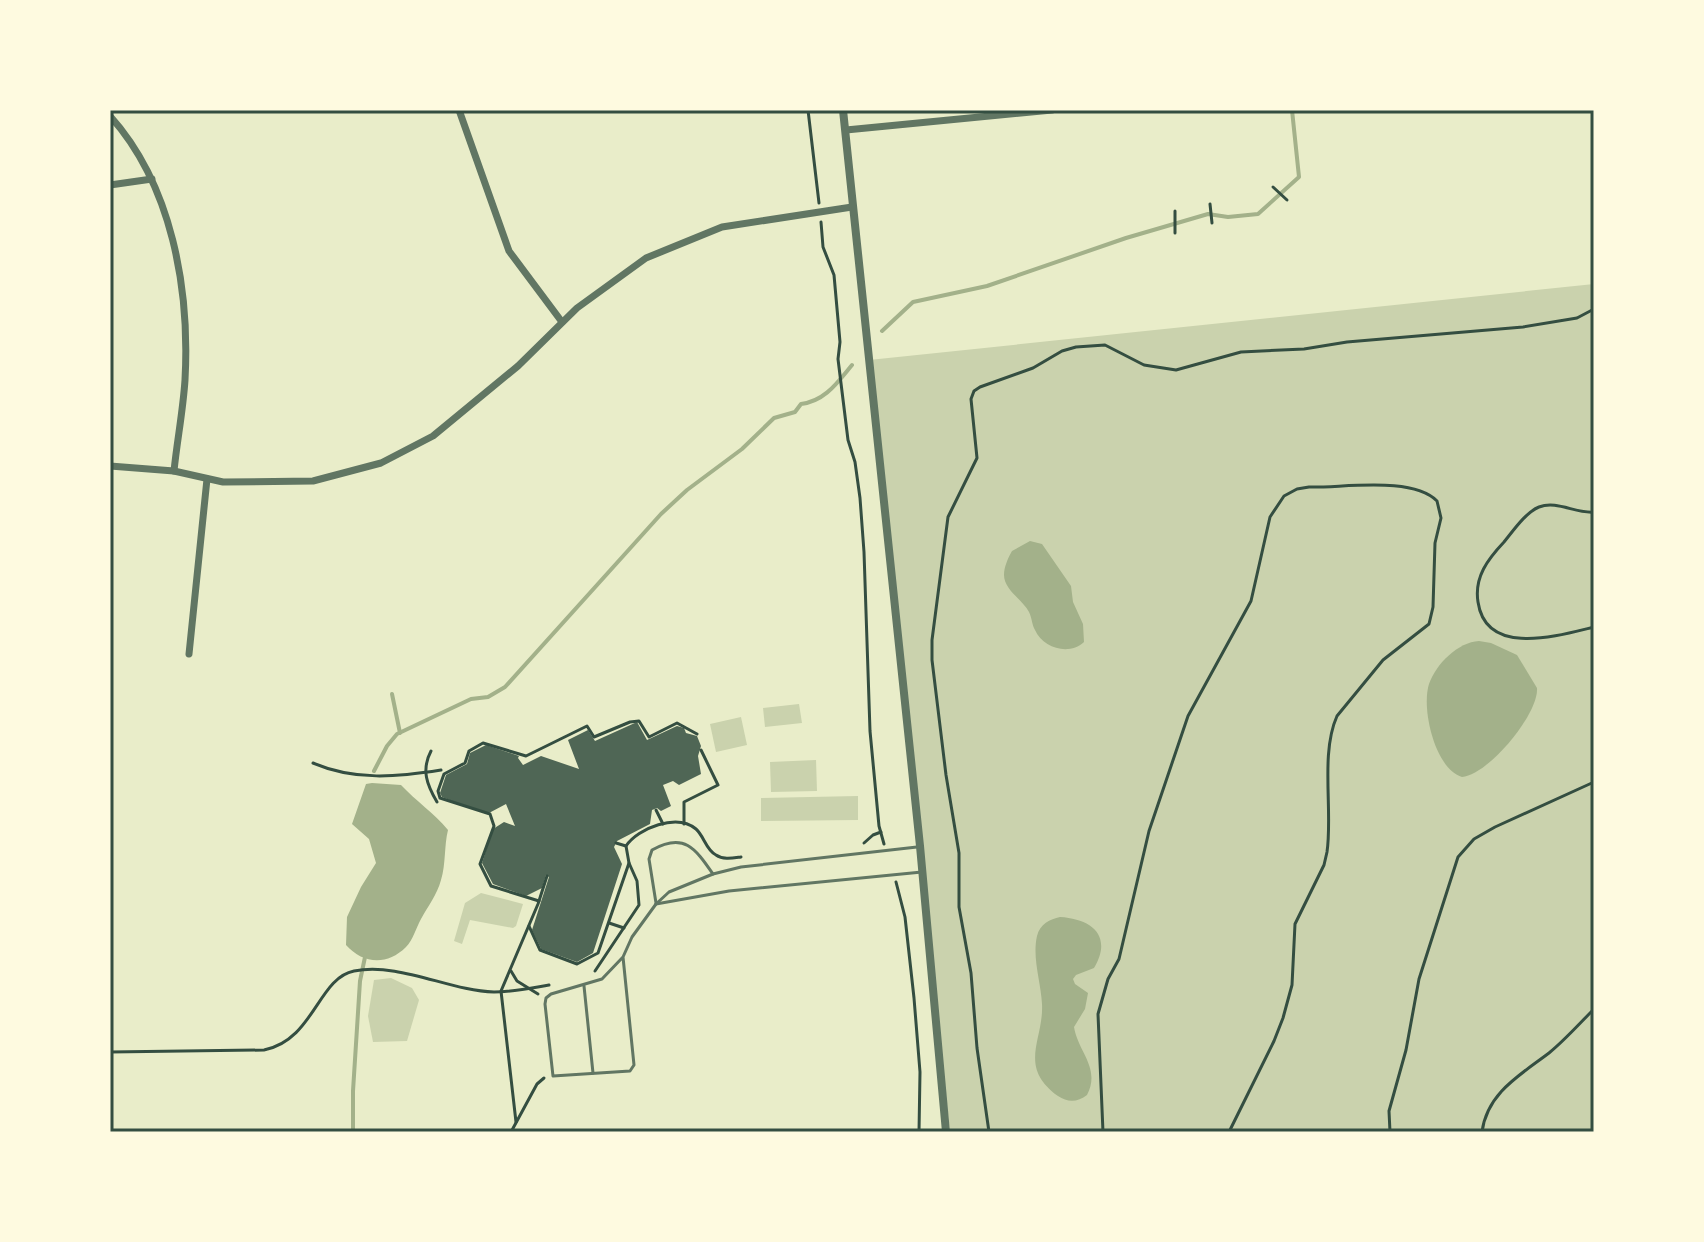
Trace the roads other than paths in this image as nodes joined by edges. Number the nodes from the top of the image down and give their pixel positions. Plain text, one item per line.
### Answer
1 (459, 110) edge
2 (843, 110) edge
3 (1052, 110) edge
4 (110, 116) edge
5 (846, 130) junction
6 (152, 179) junction
7 (110, 185) edge
8 (852, 207) junction
9 (562, 322) junction
10 (110, 466) edge
11 (174, 471) junction
12 (207, 479) junction
13 (189, 654) dead end
14 (920, 846) junction
15 (922, 872) junction
16 (713, 874) junction
17 (656, 904) junction
18 (623, 957) junction
19 (584, 986) junction
20 (593, 1074) junction
21 (946, 1132) edge

1 - 9 street
2 - 5 street
3 - 5 street
4 - 6 street
5 - 8 street
6 - 7 street
6 - 11 street
8 - 9 street
8 - 14 street
9 - 12 street
10 - 11 street
11 - 12 street
12 - 13 street
14 - 15 street
14 - 16 lane
15 - 17 lane
15 - 21 street
16 - 17 lane
16 - 17 lane
17 - 18 lane
18 - 19 lane
18 - 20 lane
19 - 20 lane
19 - 20 lane

